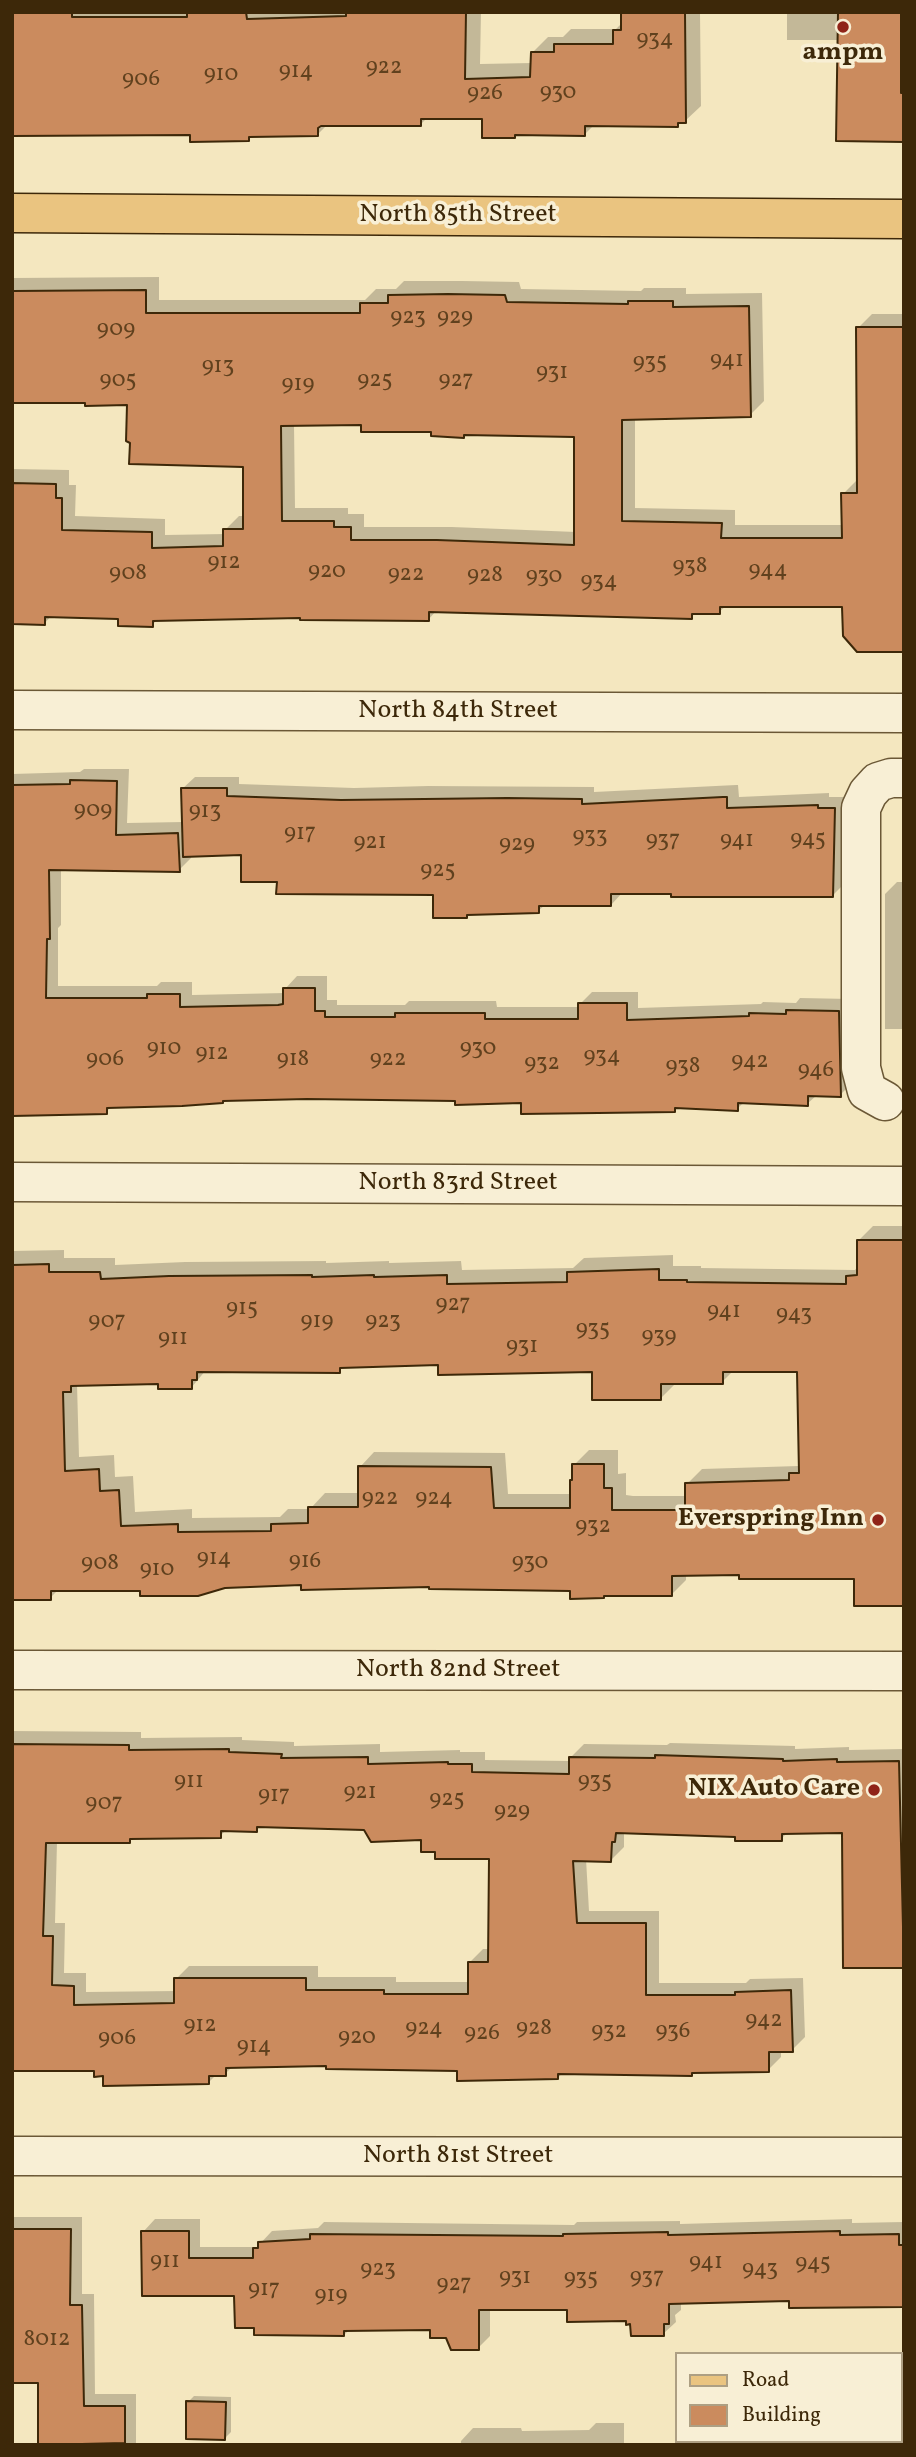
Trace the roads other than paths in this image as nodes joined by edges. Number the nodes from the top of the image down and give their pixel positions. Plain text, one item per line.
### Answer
1 (12, 213) edge
2 (904, 219) edge
3 (12, 710) edge
4 (904, 713) edge
5 (904, 778) edge
6 (885, 1101) dead end
7 (12, 1182) edge
8 (904, 1186) edge
9 (12, 1670) edge
10 (904, 1671) edge
11 (12, 2156) edge
12 (904, 2157) edge

1 - 2 main road, North 85th Street
3 - 4 street, North 84th Street
5 - 6 street
7 - 8 street, North 83rd Street
9 - 10 street, North 82nd Street
11 - 12 street, North 81st Street

